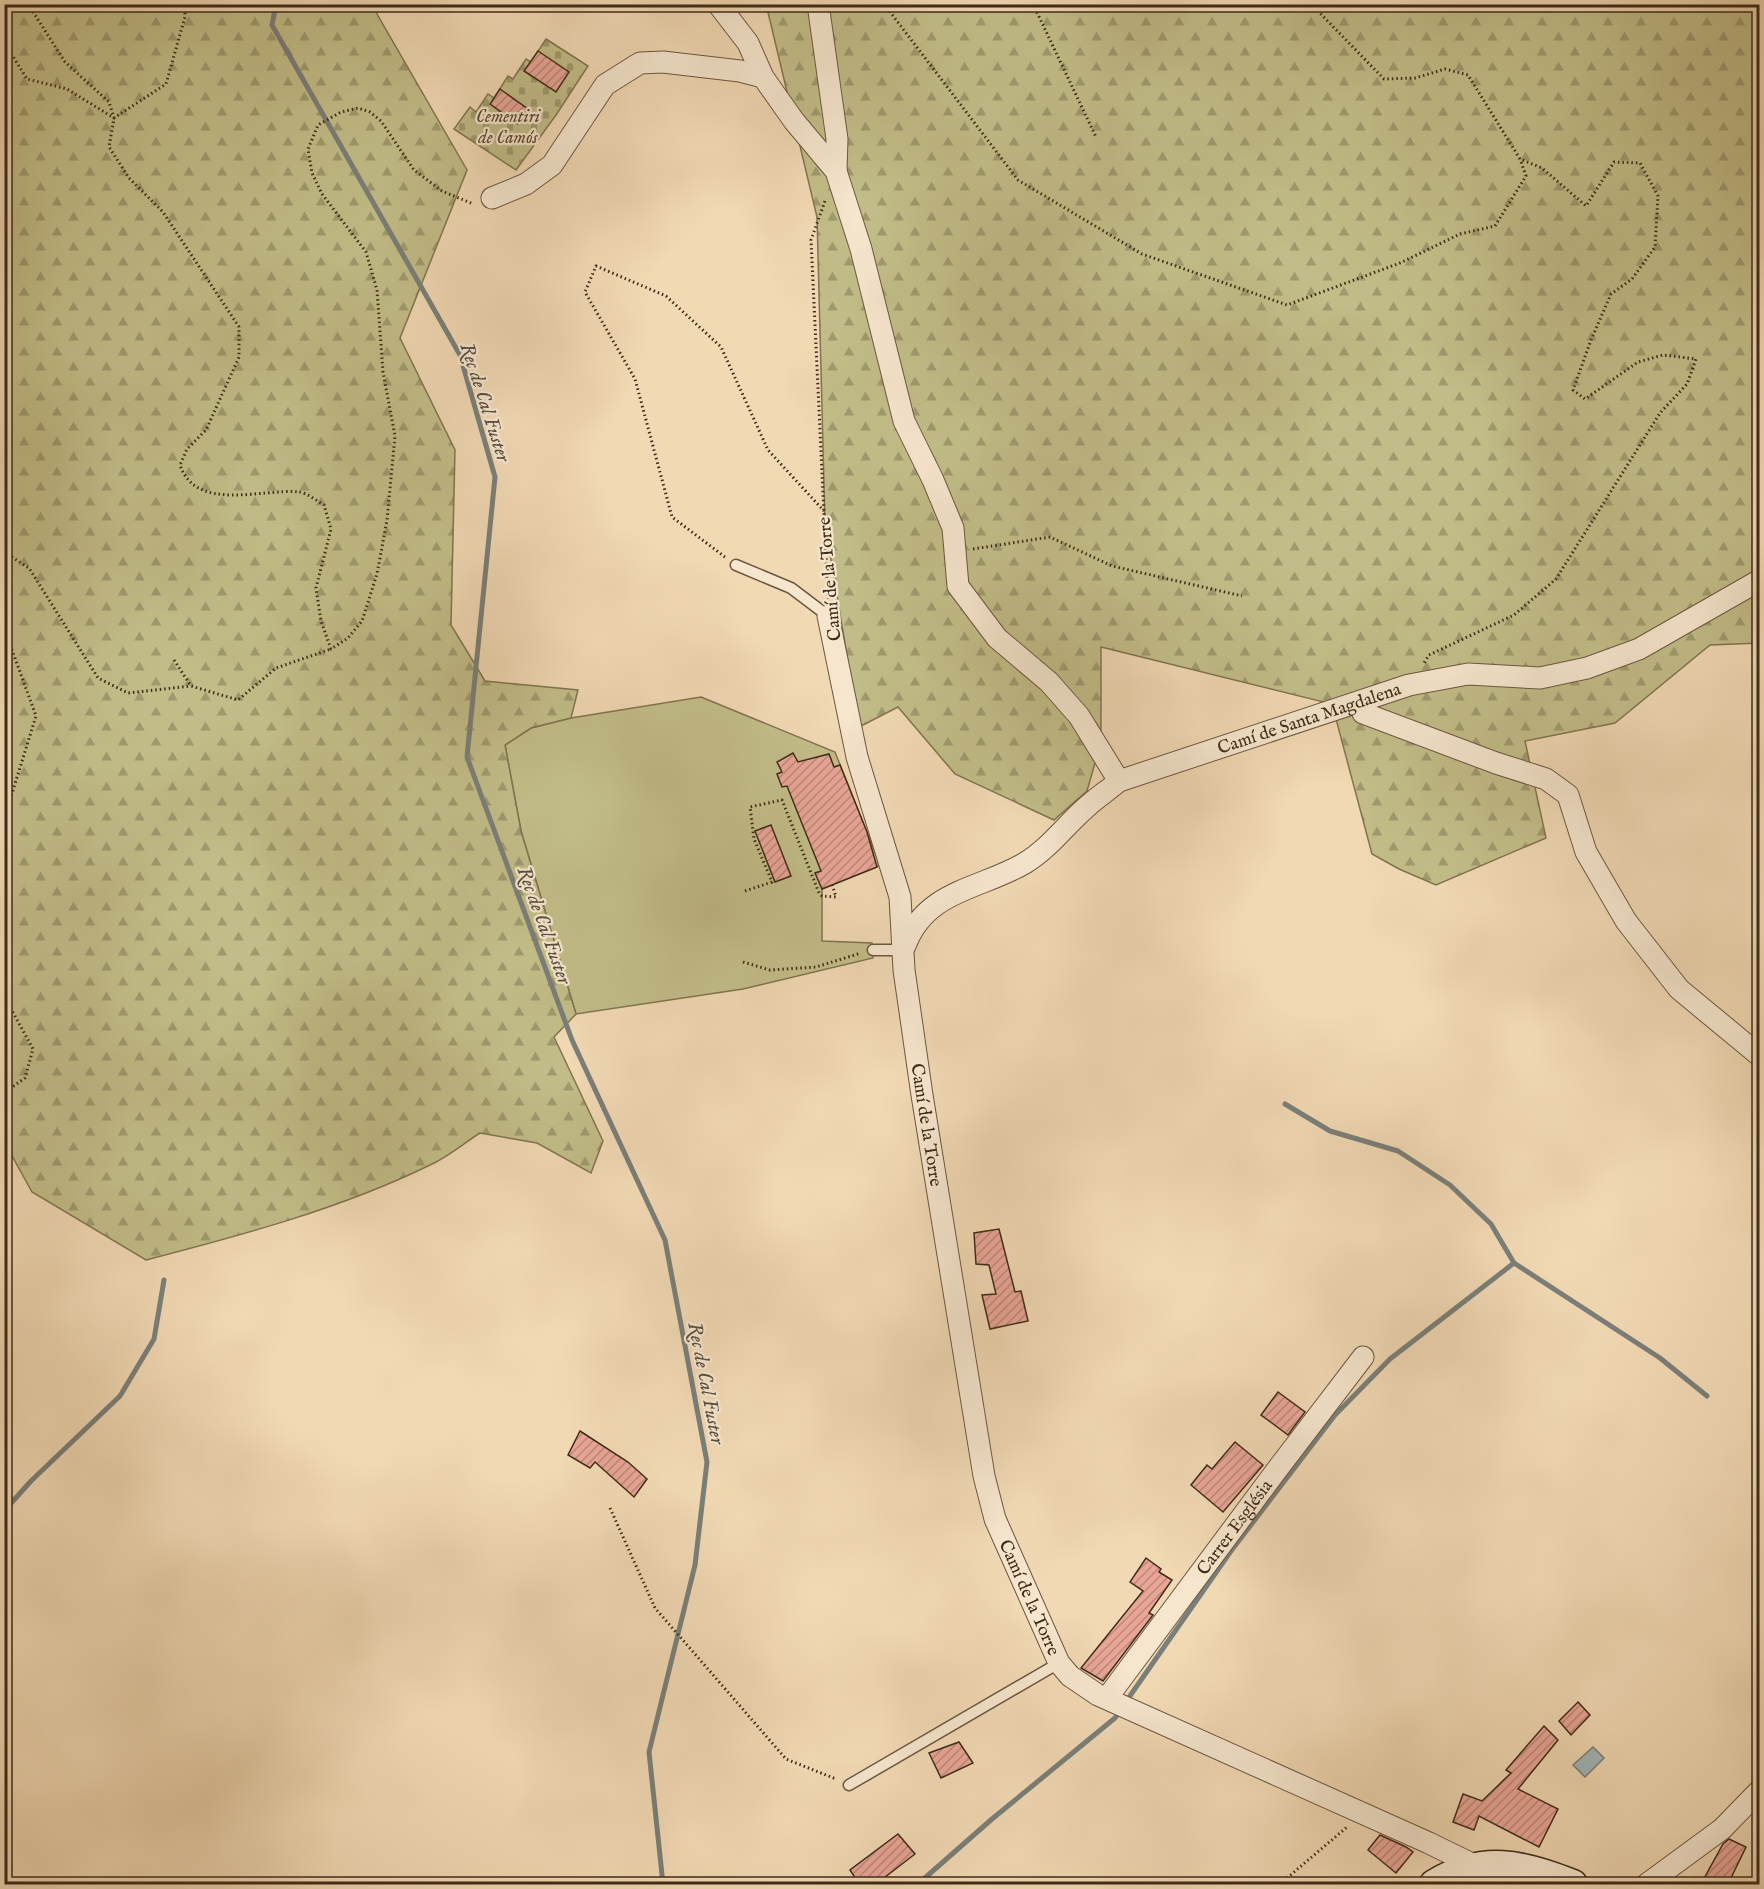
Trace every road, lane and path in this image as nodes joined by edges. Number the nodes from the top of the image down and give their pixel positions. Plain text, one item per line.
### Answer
1 (28, 4) edge
2 (185, 4) edge
3 (718, 4) edge
4 (818, 4) edge
5 (885, 4) edge
6 (1033, 4) edge
7 (1311, 4) edge
8 (4, 42) edge
9 (763, 77) junction
10 (114, 118) junction
11 (1096, 137) dead end
12 (1520, 159) junction
13 (837, 171) junction
14 (492, 198) joint
15 (824, 512) junction
16 (4, 552) edge
17 (955, 552) junction
18 (736, 565) joint
19 (1760, 580) edge
20 (1242, 596) dead end
21 (828, 616) junction
22 (4, 628) edge
23 (331, 649) junction
24 (174, 660) dead end
25 (1409, 685) junction
26 (191, 686) junction
27 (1359, 702) junction
28 (1119, 782) junction
29 (832, 885) dead end
30 (745, 891) dead end
31 (873, 950) joint
32 (904, 950) junction
33 (743, 962) dead end
34 (4, 977) edge
35 (4, 996) edge
36 (1760, 1056) edge
37 (4, 1093) edge
38 (1363, 1357) dead end
39 (610, 1508) dead end
40 (1059, 1663) junction
41 (1107, 1698) junction
42 (849, 1785) joint
43 (1760, 1790) edge
44 (1362, 1813) junction
45 (1429, 1843) junction
46 (1476, 1866) junction
47 (1440, 1881) edge
48 (1556, 1882) edge
49 (1280, 1884) edge
50 (1647, 1884) edge

1 - 10 path
2 - 10 path
3 - 9 street
4 - 13 street
5 - 12 path
6 - 11 path
7 - 12 path
8 - 10 path
9 - 13 street
9 - 14 street
10 - 23 path
12 - 25 path
13 - 15 path, Camí de la Torre
13 - 17 street
14 - 23 path
15 - 18 path
15 - 21 path, Camí de la Torre
16 - 26 path
17 - 20 path
17 - 28 street
18 - 21 lane
19 - 25 street, Camí de Santa Magdalena
21 - 32 street, Camí de la Torre
22 - 34 path
23 - 26 path
24 - 26 path
25 - 27 street, Camí de Santa Magdalena
27 - 28 street, Camí de Santa Magdalena
27 - 36 street
28 - 32 street, Camí de Santa Magdalena
29 - 30 path
31 - 32 lane
31 - 33 path
32 - 40 street, Camí de la Torre
35 - 37 path
38 - 41 street, Carrer Església
39 - 42 path
40 - 41 street, Camí de la Torre
40 - 42 lane
41 - 44 street, Camí de la Torre
43 - 50 street
44 - 45 street, Camí de la Torre
44 - 49 path
45 - 46 street, Camí de la Torre
45 - 47 street
46 - 47 street
46 - 48 street

